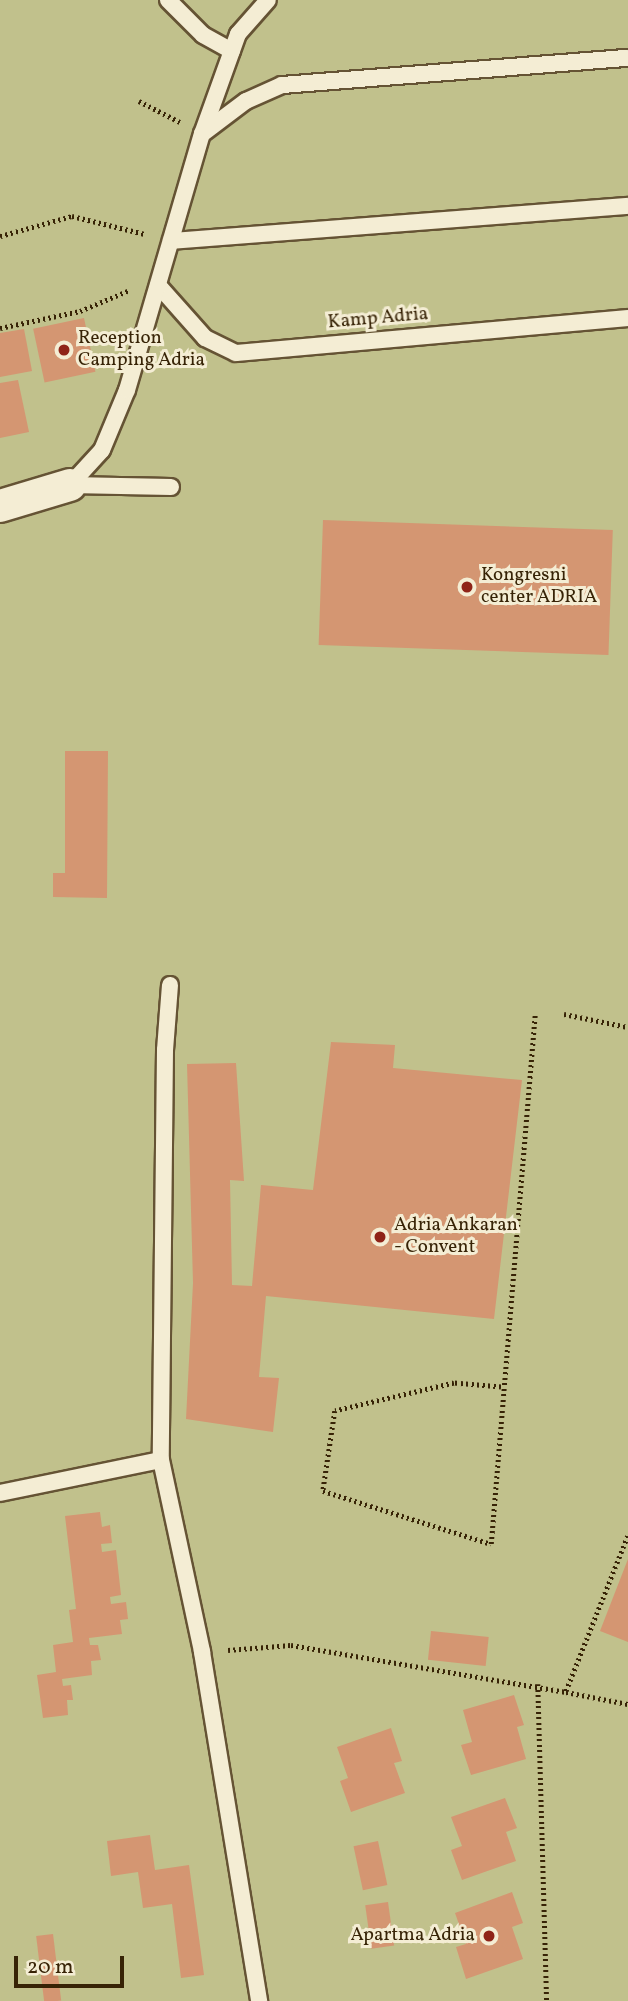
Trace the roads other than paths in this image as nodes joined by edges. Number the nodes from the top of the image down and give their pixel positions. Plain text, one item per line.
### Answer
1 (168, 0) edge
2 (268, 0) edge
3 (232, 51) junction
4 (628, 58) edge
5 (202, 134) junction
6 (628, 206) edge
7 (171, 241) junction
8 (160, 279) junction
9 (628, 318) edge
10 (70, 485) junction
11 (171, 487) dead end
12 (0, 506) edge
13 (170, 985) dead end
14 (161, 1460) junction
15 (0, 1493) edge
16 (259, 2001) edge

1 - 3 lane
2 - 3 lane
3 - 5 lane
4 - 5 lane
5 - 7 lane
6 - 7 lane
7 - 8 lane
8 - 9 lane, Kamp Adria
8 - 10 lane
10 - 11 lane
10 - 12 street
13 - 14 lane
14 - 15 lane
14 - 16 lane

